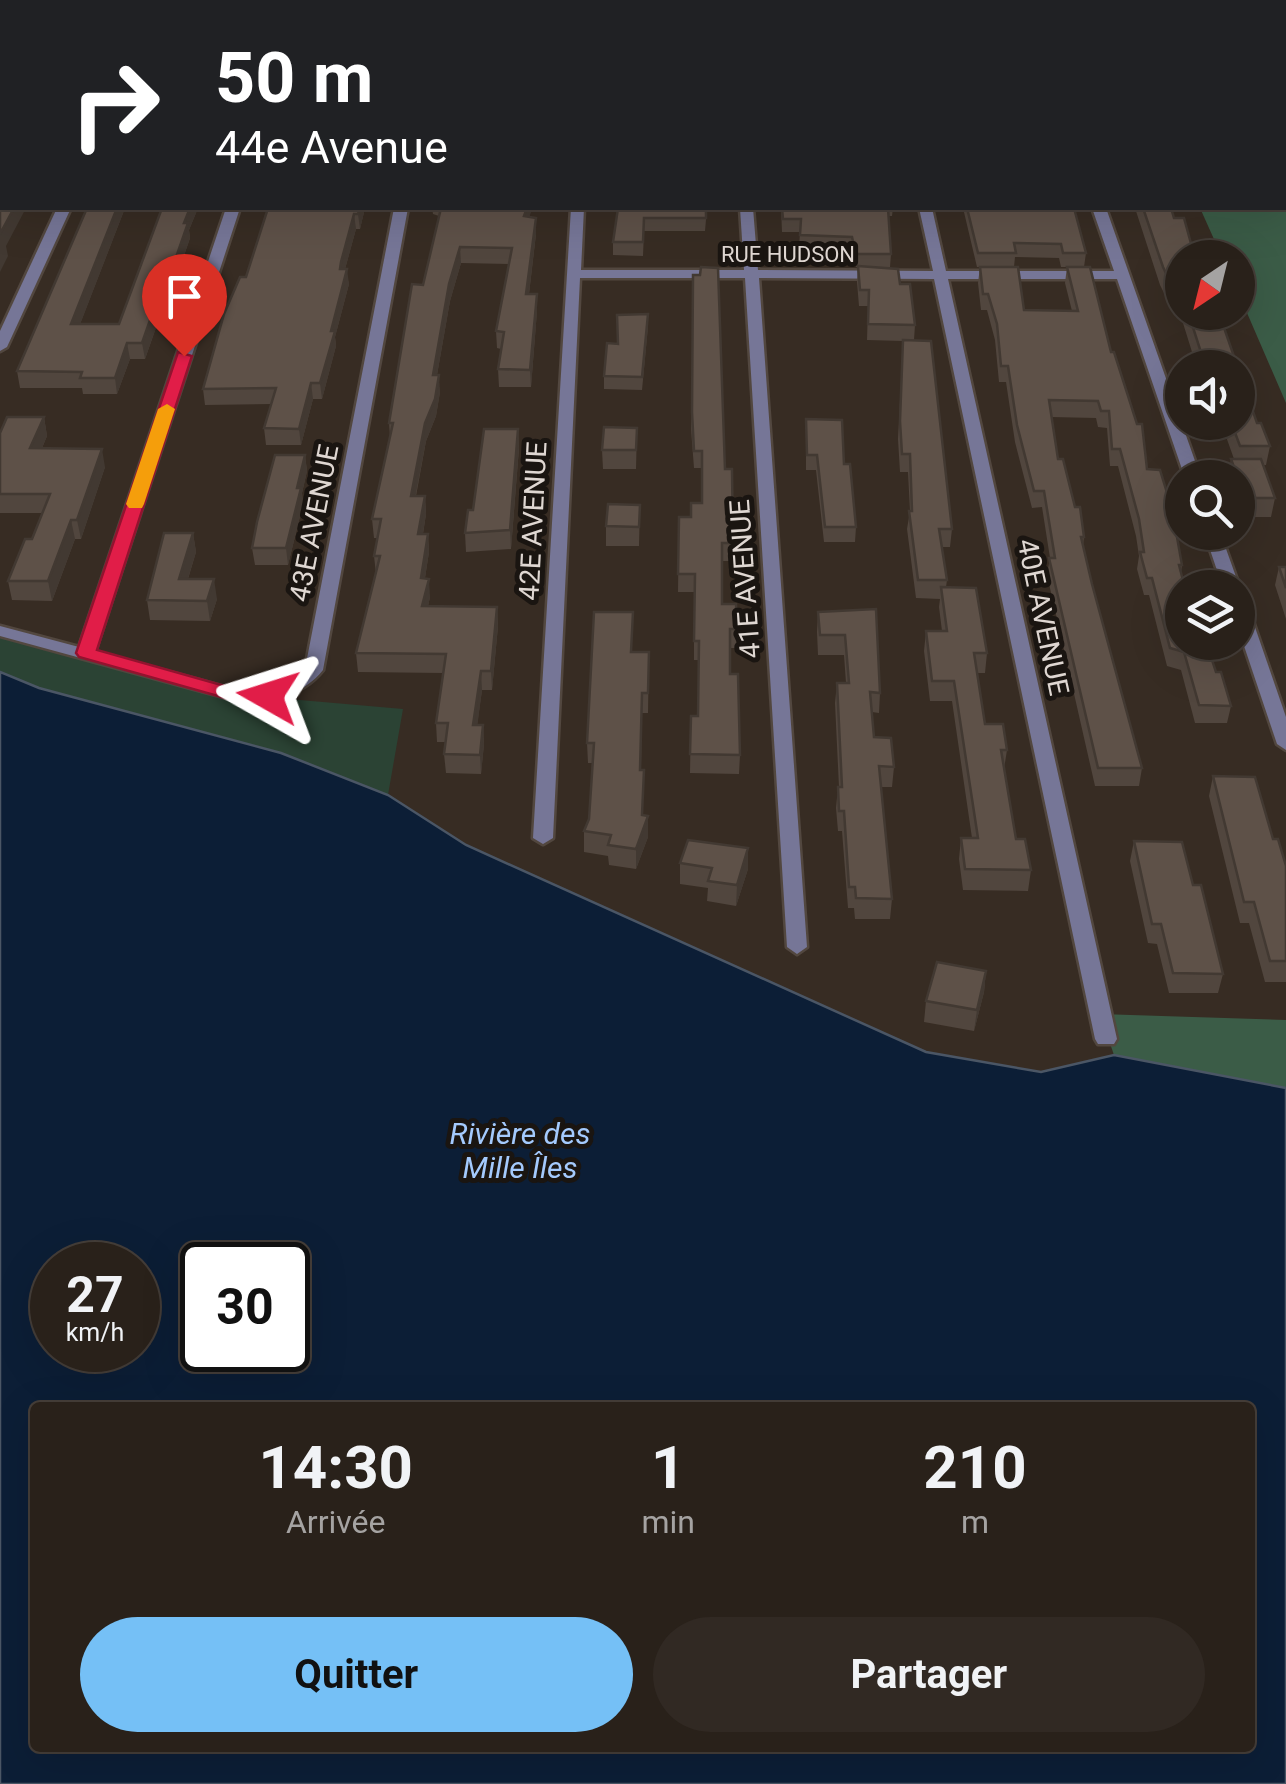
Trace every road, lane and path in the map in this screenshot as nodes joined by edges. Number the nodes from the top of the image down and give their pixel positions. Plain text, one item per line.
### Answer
1 (63, 210) edge
2 (232, 210) edge
3 (400, 210) edge
4 (577, 210) edge
5 (748, 210) edge
6 (926, 210) edge
7 (1101, 210) edge
8 (574, 274) junction
9 (752, 274) junction
10 (941, 274) junction
11 (1123, 275) junction
12 (0, 347) edge
13 (1187, 460) edge
14 (0, 631) edge
15 (86, 653) junction
16 (1255, 654) edge
17 (1286, 744) edge
18 (543, 838) dead end
19 (797, 947) dead end
20 (1106, 1039) dead end

1 - 12 street
2 - 15 street
3 - 15 street, 43E AVENUE
4 - 8 street, 42E AVENUE
5 - 9 street, 41E AVENUE
6 - 10 street, 40E AVENUE
7 - 11 street
8 - 9 street, RUE HUDSON
8 - 18 street, 42E AVENUE
9 - 10 street, RUE HUDSON
9 - 19 street, 41E AVENUE
10 - 11 street, RUE HUDSON
10 - 20 street, 40E AVENUE
11 - 13 street
14 - 15 street, 43E AVENUE
16 - 17 street

